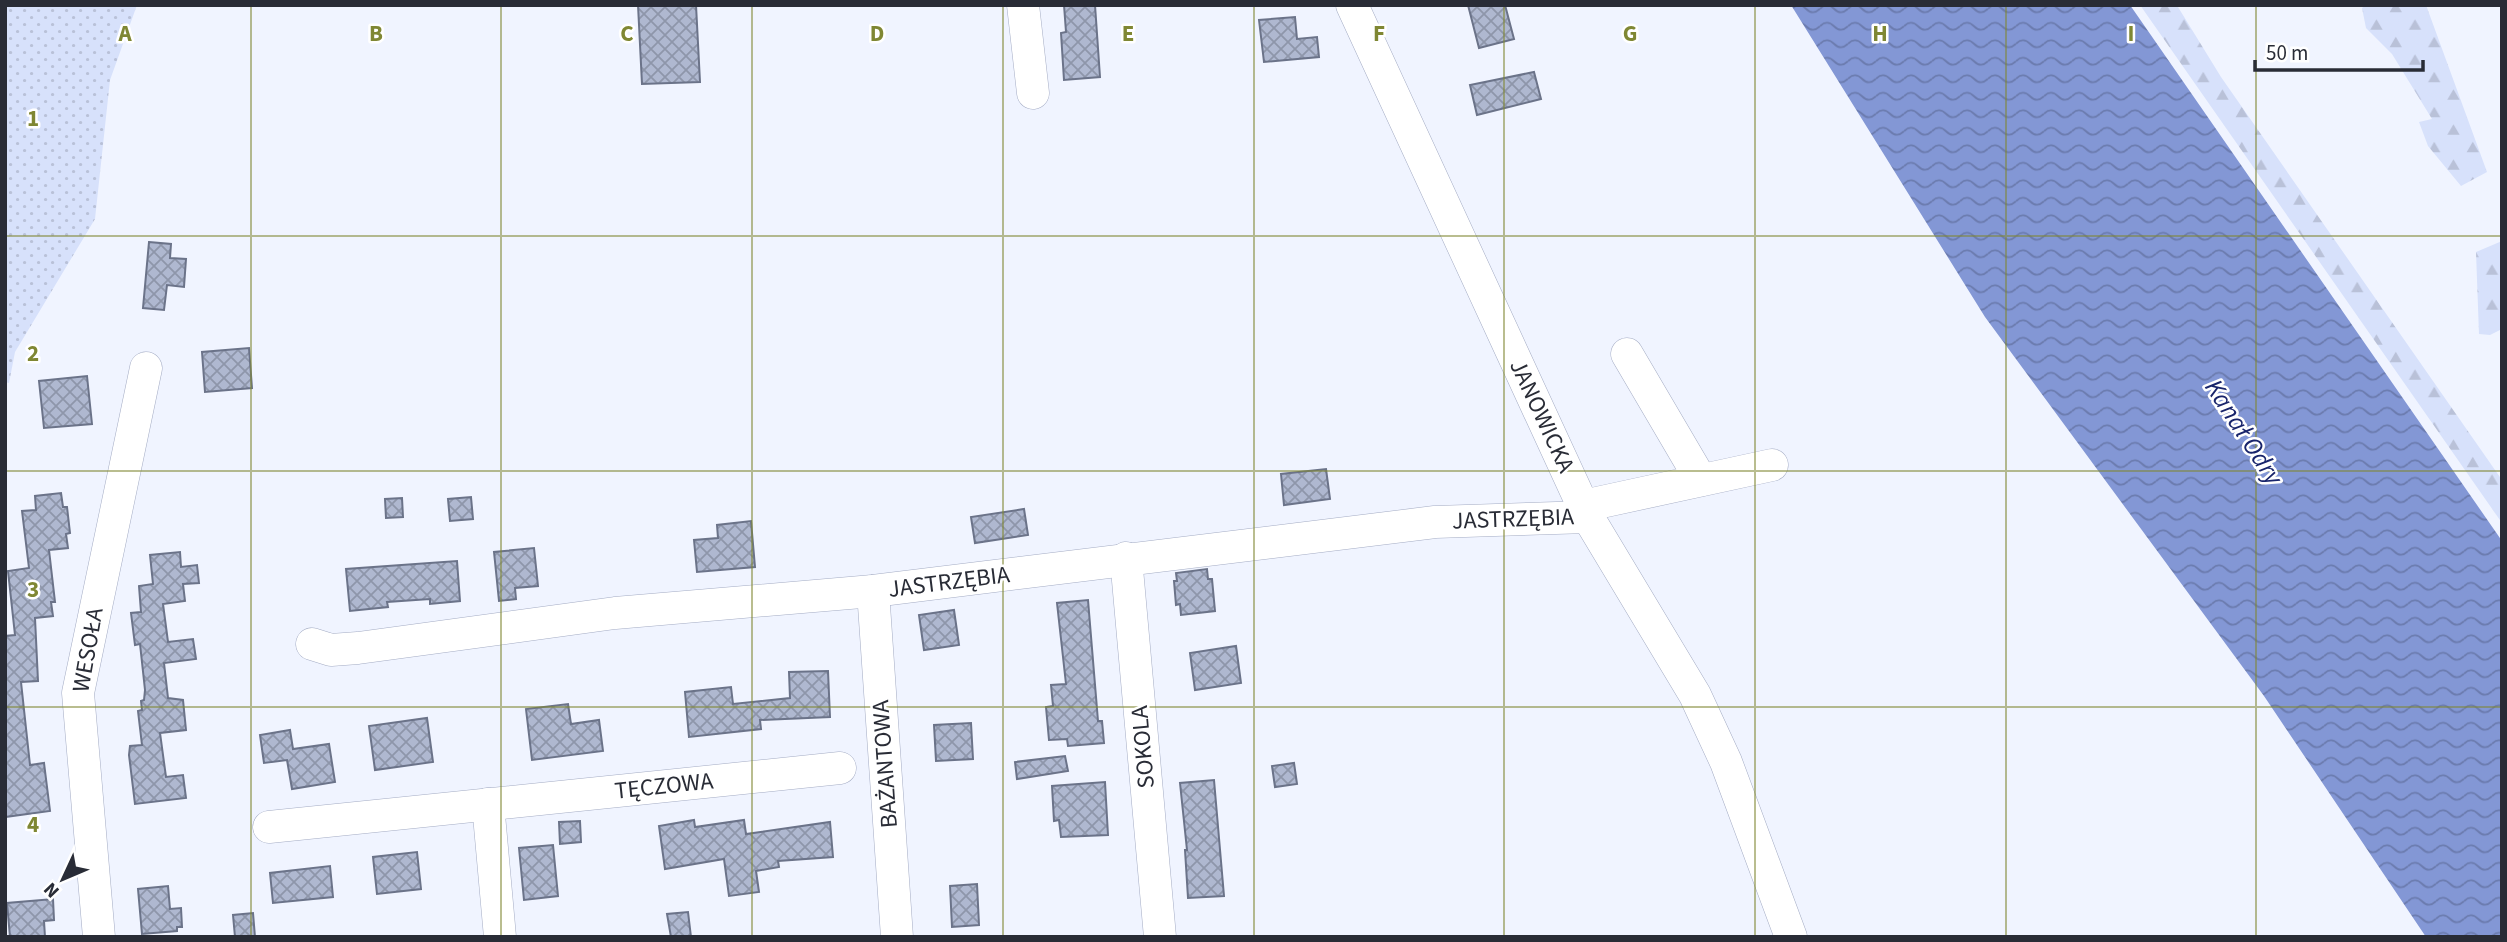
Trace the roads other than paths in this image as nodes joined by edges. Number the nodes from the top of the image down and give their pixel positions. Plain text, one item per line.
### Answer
1 (1023, 5) edge
2 (1352, 5) edge
3 (1033, 93) dead end
4 (1627, 354) dead end
5 (146, 368) dead end
6 (1772, 465) dead end
7 (1702, 480) junction
8 (1585, 511) junction
9 (1126, 558) junction
10 (873, 592) junction
11 (312, 644) dead end
12 (840, 768) dead end
13 (488, 804) junction
14 (269, 827) dead end
15 (99, 937) edge
16 (500, 937) edge
17 (897, 937) edge
18 (1160, 937) edge
19 (1791, 937) edge

1 - 3 street
2 - 8 street, JANOWICKA
4 - 7 street
5 - 15 street, WESOŁA
6 - 7 street, JASTRZĘBIA
7 - 8 street, JASTRZĘBIA
8 - 9 street, JASTRZĘBIA
8 - 19 street, JANOWICKA
9 - 10 street, JASTRZĘBIA
9 - 18 street, SOKOLA
10 - 11 street, JASTRZĘBIA
10 - 17 street, BAŻANTOWA
12 - 13 street, TĘCZOWA
13 - 14 street, TĘCZOWA
13 - 16 street

